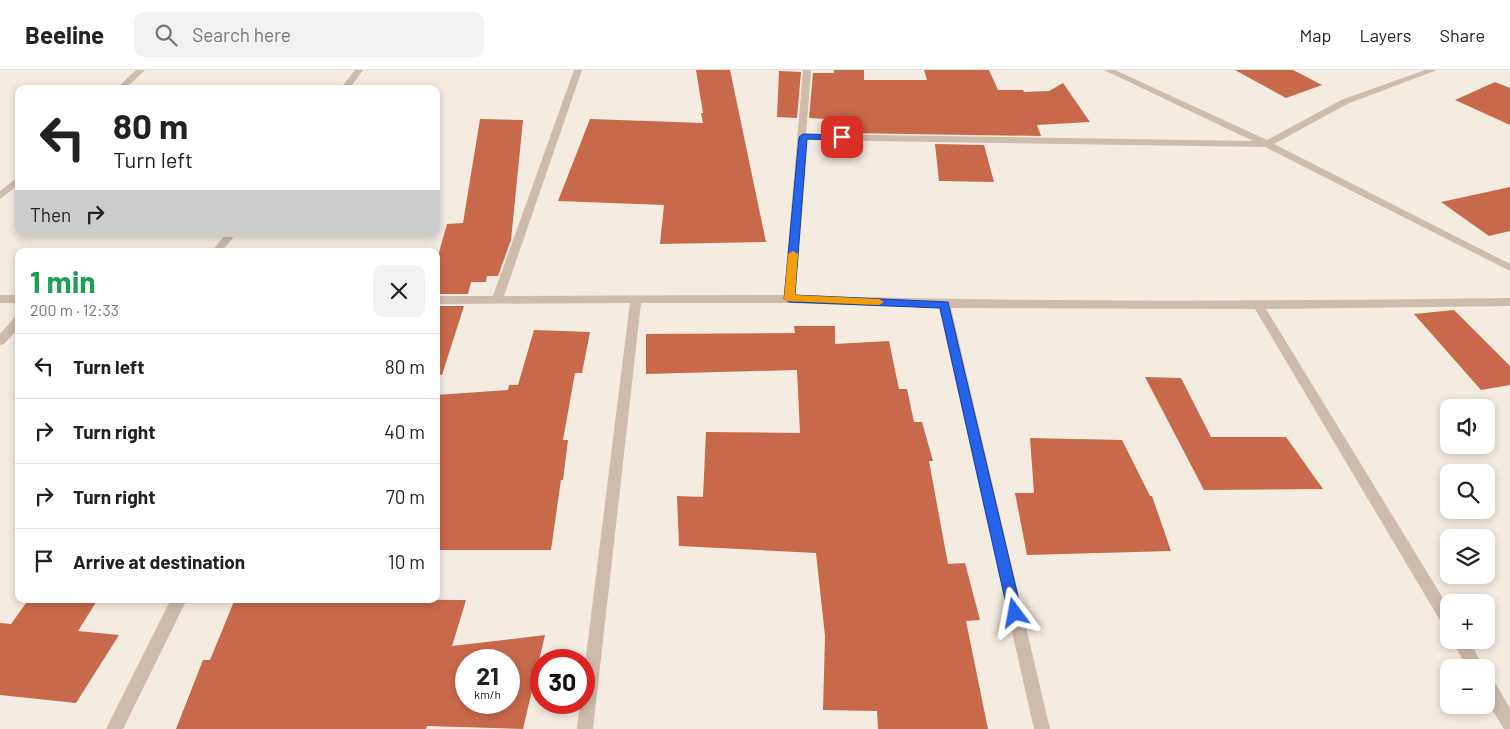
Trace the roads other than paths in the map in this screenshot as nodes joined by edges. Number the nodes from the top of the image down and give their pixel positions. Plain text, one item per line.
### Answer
1 (140, 70) edge
2 (359, 70) edge
3 (578, 70) edge
4 (807, 70) edge
5 (1108, 70) edge
6 (1433, 70) edge
7 (124, 85) edge
8 (347, 85) edge
9 (803, 137) junction
10 (1267, 144) junction
11 (15, 183) edge
12 (0, 196) edge
13 (229, 237) edge
14 (219, 248) edge
15 (1510, 268) edge
16 (0, 299) edge
17 (15, 299) edge
18 (789, 299) junction
19 (440, 300) edge
20 (497, 300) junction
21 (636, 300) junction
22 (944, 304) junction
23 (1258, 305) junction
24 (1508, 305) edge
25 (15, 324) edge
26 (0, 341) edge
27 (177, 603) edge
28 (1440, 607) edge
29 (1495, 699) edge
30 (1510, 724) edge
31 (114, 729) edge
32 (585, 729) edge
33 (1042, 729) edge

1 - 7 street
2 - 8 street
3 - 20 street
4 - 9 street
5 - 10 street
6 - 10 street
9 - 10 street
9 - 18 street
10 - 15 street
11 - 12 street
13 - 14 street
16 - 17 street
18 - 21 street
18 - 22 street
19 - 20 street
20 - 21 street
21 - 32 street
22 - 23 street
22 - 33 street
23 - 24 street
23 - 28 street
25 - 26 street
27 - 31 street
29 - 30 street

